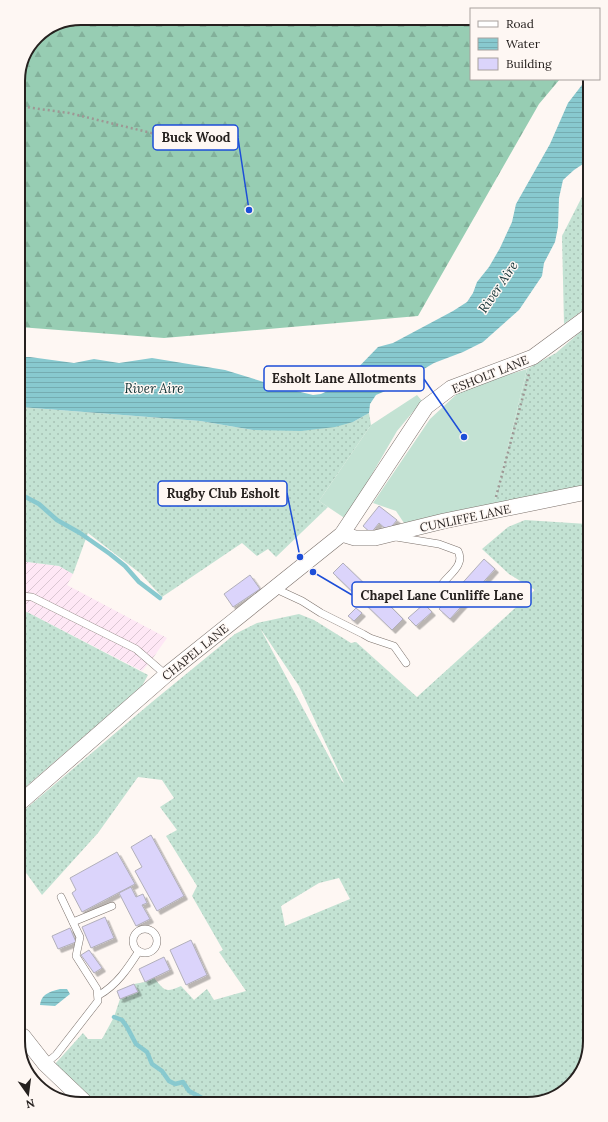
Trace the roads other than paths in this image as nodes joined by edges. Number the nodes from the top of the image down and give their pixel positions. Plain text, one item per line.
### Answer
1 (583, 320) edge
2 (583, 493) edge
3 (364, 500) joint
4 (342, 534) junction
5 (387, 535) junction
6 (443, 583) dead end
7 (274, 588) junction
8 (25, 596) edge
9 (406, 663) dead end
10 (166, 675) junction
11 (25, 799) edge
12 (61, 896) dead end
13 (112, 906) dead end
14 (73, 922) junction
15 (139, 951) dead end
16 (98, 994) junction
17 (25, 1039) edge
18 (45, 1064) junction
19 (80, 1097) edge

1 - 3 street, ESHOLT LANE
2 - 5 street, CUNLIFFE LANE
3 - 4 street, CHAPEL LANE
4 - 5 street, CUNLIFFE LANE
4 - 7 street, CHAPEL LANE
5 - 6 lane
7 - 9 lane
7 - 10 street, CHAPEL LANE
8 - 10 lane
10 - 11 street, CHAPEL LANE
12 - 14 lane
13 - 14 lane
14 - 16 lane
15 - 16 lane
16 - 18 lane
17 - 18 street
18 - 19 street

